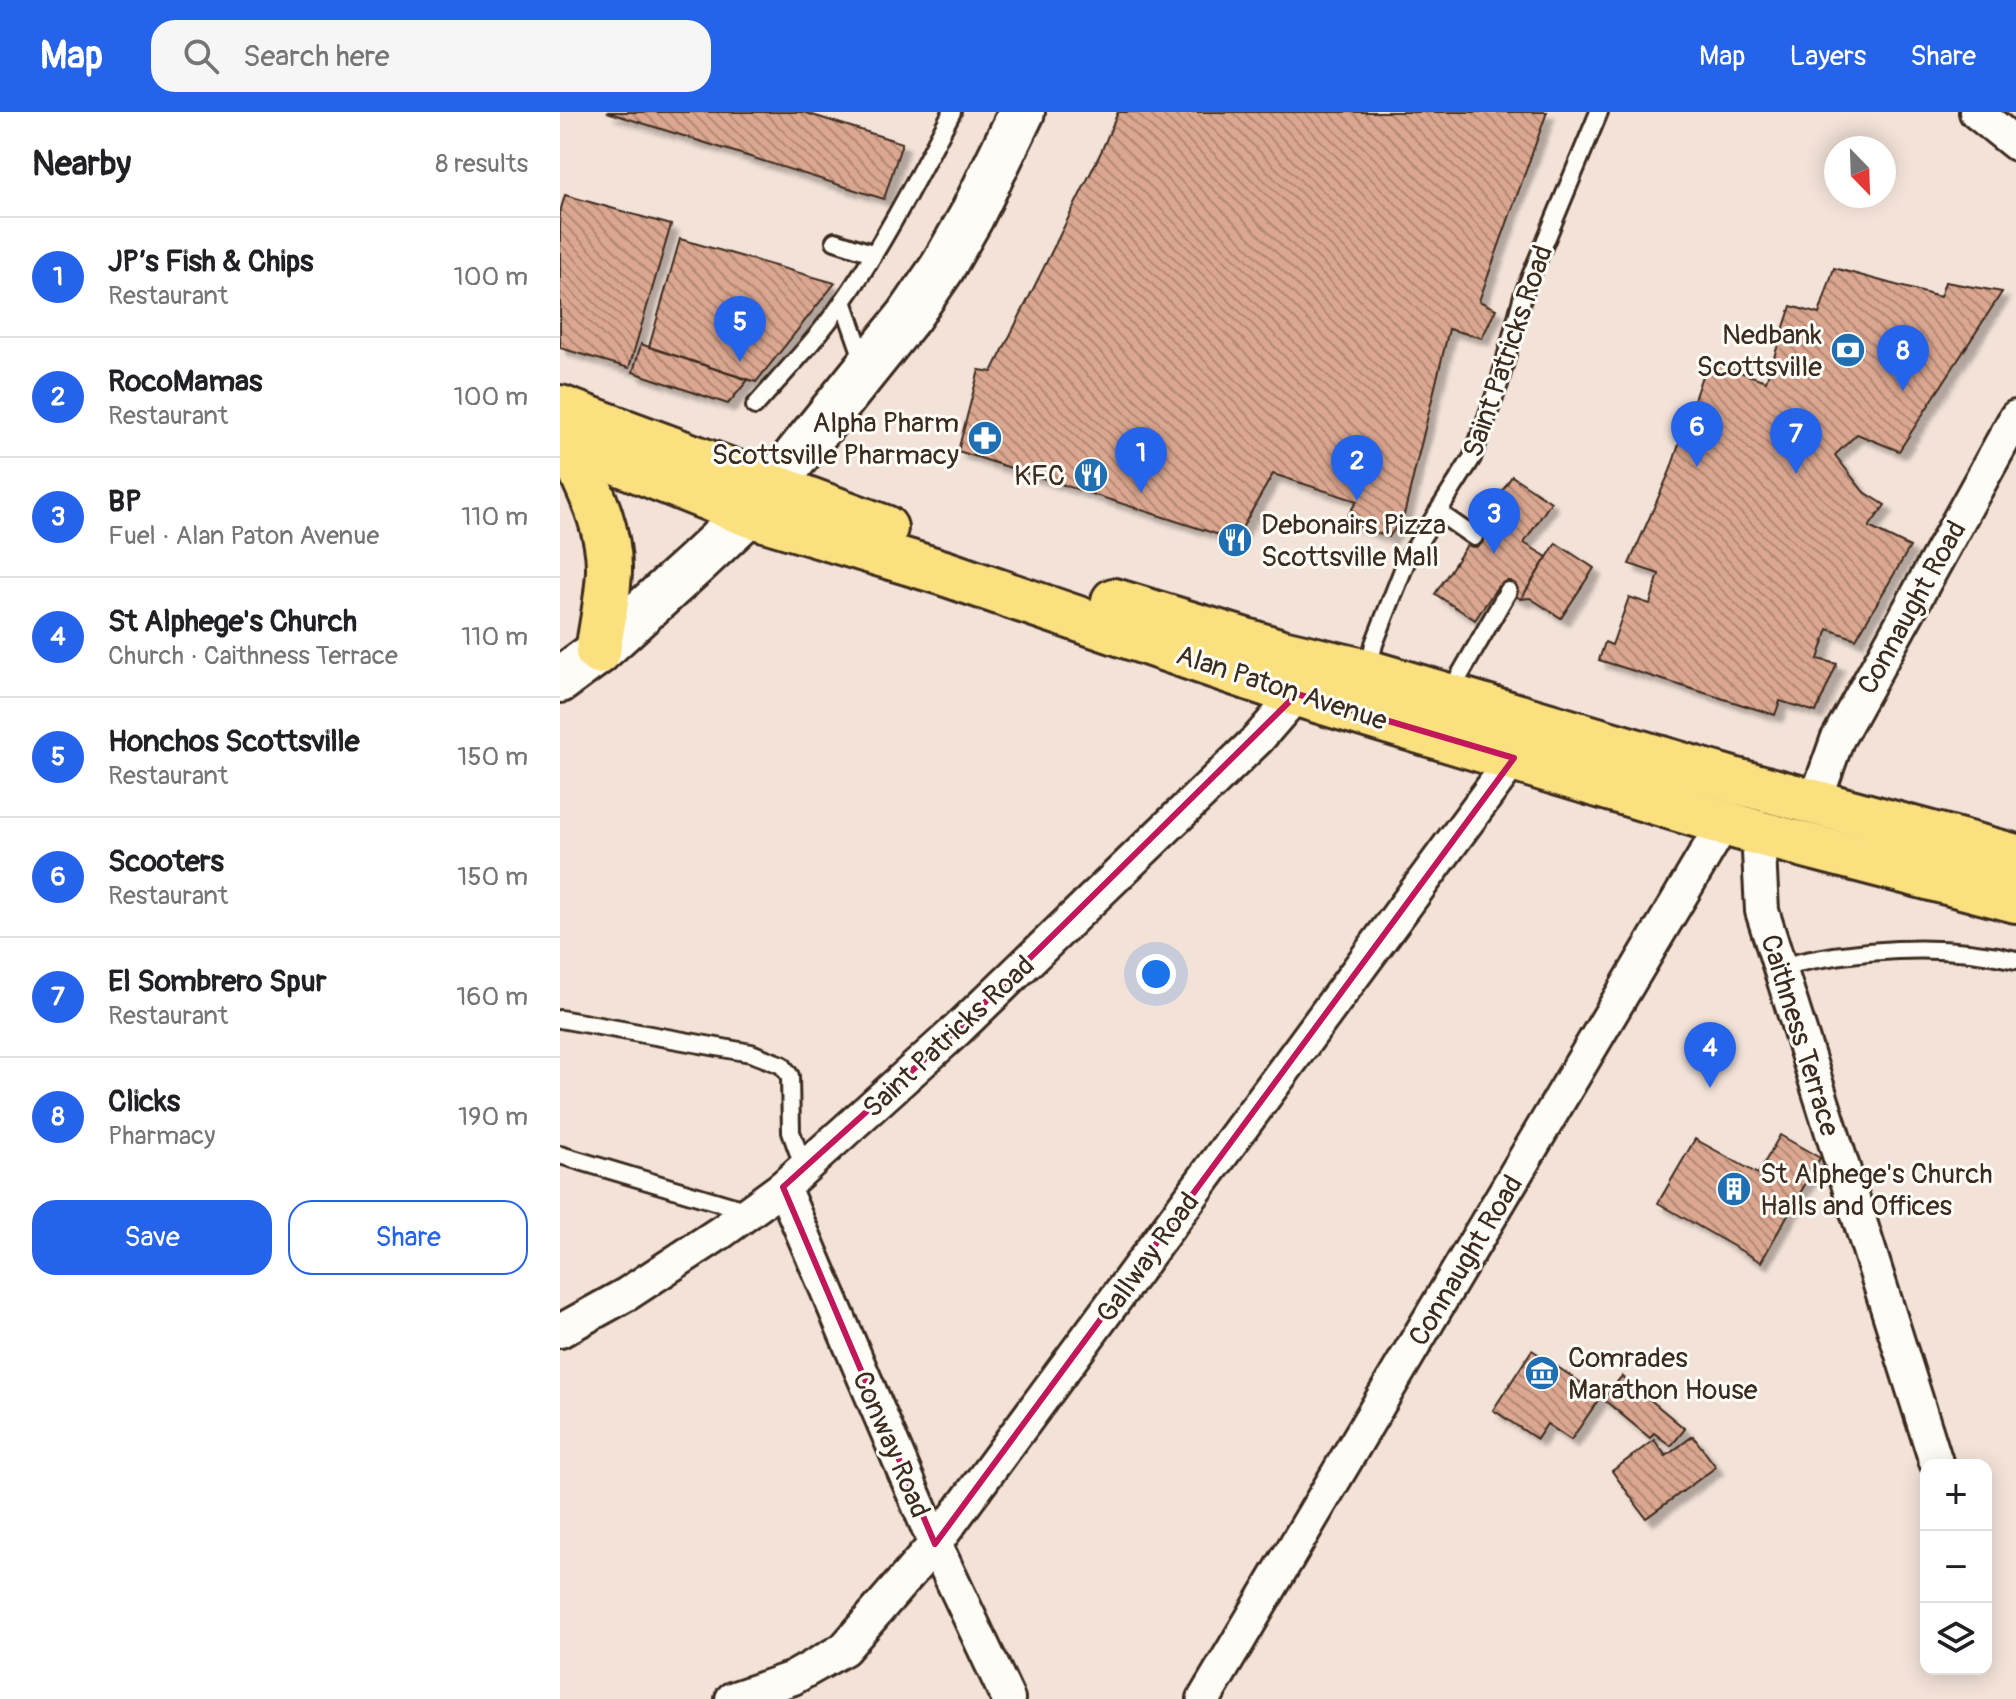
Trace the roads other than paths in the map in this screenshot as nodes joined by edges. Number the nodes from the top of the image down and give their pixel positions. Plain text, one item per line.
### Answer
1 (952, 112) edge
2 (1022, 112) edge
3 (1599, 112) edge
4 (1976, 112) edge
5 (2016, 144) edge
6 (835, 241) dead end
7 (872, 253) junction
8 (843, 301) junction
9 (867, 367) junction
10 (755, 406) dead end
11 (2016, 417) edge
12 (563, 429) edge
13 (760, 500) junction
14 (1438, 512) junction
15 (1474, 537) dead end
16 (1508, 591) dead end
17 (598, 652) junction
18 (1367, 672) junction
19 (560, 680) edge
20 (1297, 694) junction
21 (1448, 696) junction
22 (1514, 758) junction
23 (1815, 802) junction
24 (1741, 827) junction
25 (2016, 857) edge
26 (2016, 900) edge
27 (2016, 960) edge
28 (1779, 967) junction
29 (560, 1019) edge
30 (560, 1155) edge
31 (793, 1178) junction
32 (750, 1212) junction
33 (560, 1331) edge
34 (1935, 1459) edge
35 (935, 1544) junction
36 (732, 1699) edge
37 (1008, 1699) edge
38 (1204, 1699) edge

1 - 7 lane
2 - 9 street
3 - 14 lane, Saint Patricks Road
4 - 5 street
6 - 7 lane
7 - 8 lane
8 - 9 lane
8 - 10 lane
9 - 13 street
11 - 23 street, Connaught Road
12 - 13 main road, Alan Paton Avenue
12 - 17 main road
13 - 17 street
13 - 18 main road, Alan Paton Avenue
13 - 20 main road, Alan Paton Avenue
14 - 15 lane
14 - 18 lane, Saint Patricks Road
16 - 21 lane
17 - 19 street
18 - 21 main road, Alan Paton Avenue
20 - 22 main road, Alan Paton Avenue
20 - 31 street, Saint Patricks Road
21 - 23 main road, Alan Paton Avenue
22 - 24 main road, Alan Paton Avenue
22 - 35 street, Gallway Road
23 - 25 main road, Alan Paton Avenue
24 - 26 main road, Alan Paton Avenue
24 - 28 street, Caithness Terrace
24 - 38 street, Connaught Road
27 - 28 lane
28 - 34 street, Caithness Terrace
29 - 31 lane
30 - 32 lane
31 - 32 street, Saint Patricks Road
31 - 35 street, Conway Road
32 - 33 street, Saint Patricks Road
35 - 36 street, Gallway Road
35 - 37 street, Conway Road

